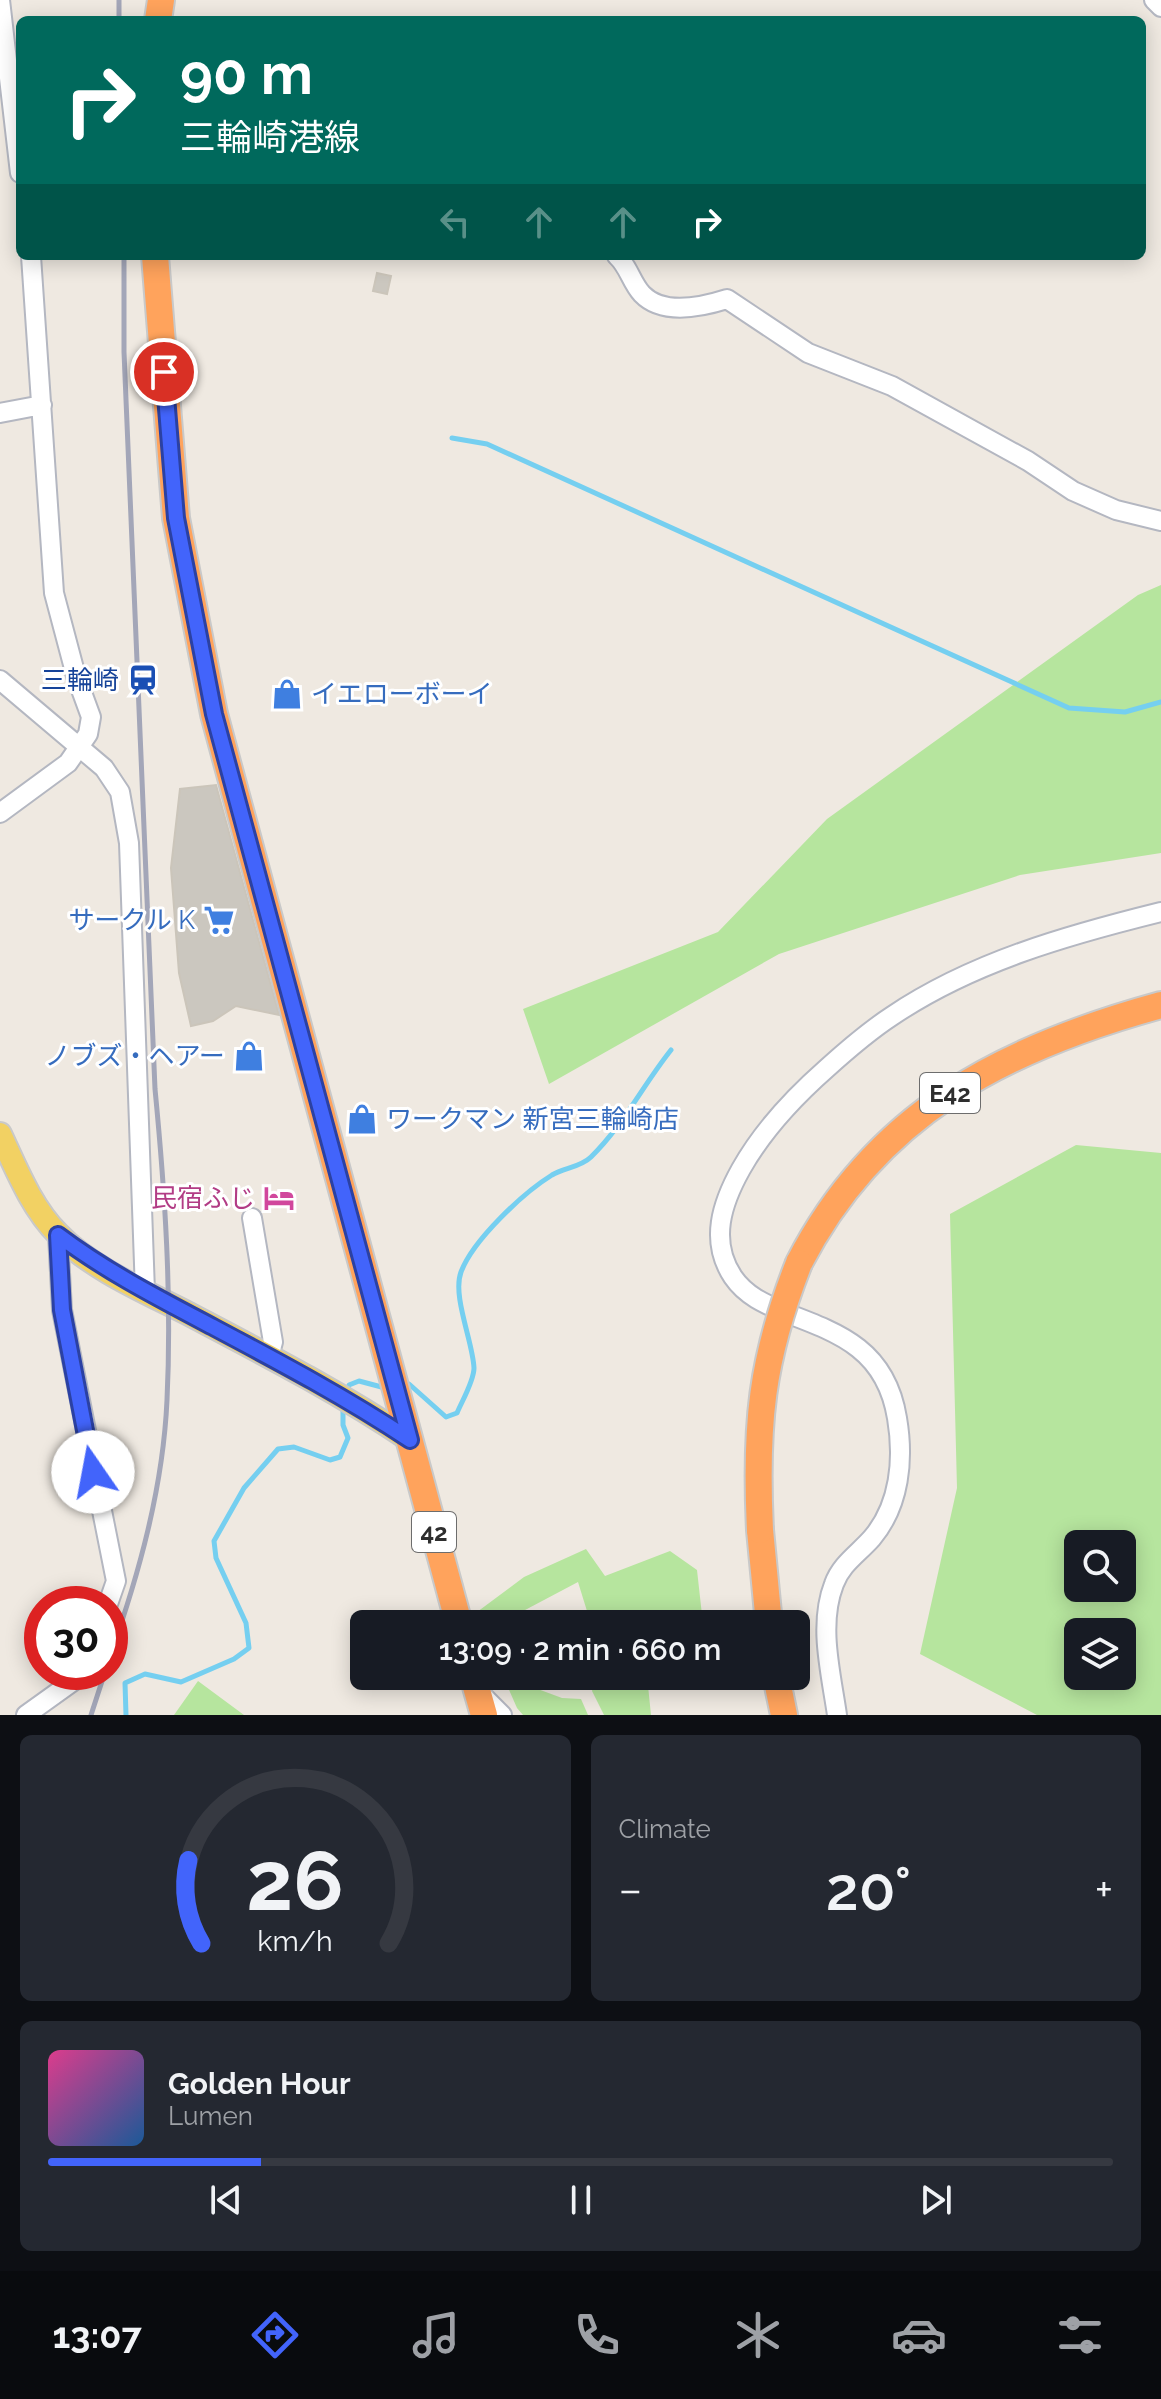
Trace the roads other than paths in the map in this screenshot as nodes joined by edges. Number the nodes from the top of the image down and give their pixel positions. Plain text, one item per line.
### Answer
1 (0, 0) edge
2 (1154, 0) edge
3 (1161, 7) edge
4 (5, 79) edge
5 (8, 150) edge
6 (31, 260) edge
7 (155, 260) edge
8 (622, 260) edge
9 (42, 405) junction
10 (0, 413) edge
11 (1161, 521) edge
12 (0, 680) edge
13 (78, 748) junction
14 (0, 813) edge
15 (1161, 912) edge
16 (1161, 1005) edge
17 (0, 1134) edge
18 (252, 1218) dead end
19 (58, 1235) junction
20 (145, 1292) junction
21 (269, 1357) junction
22 (410, 1440) junction
23 (114, 1586) edge
24 (455, 1610) edge
25 (768, 1610) edge
26 (61, 1690) edge
27 (779, 1690) edge
28 (478, 1694) edge
29 (26, 1715) edge
30 (502, 1715) edge
31 (784, 1715) edge
32 (837, 1715) edge

1 - 4 street
2 - 3 street
4 - 5 street
6 - 9 street
7 - 22 highway, 42
8 - 11 street
9 - 10 street
9 - 13 street
12 - 13 street
13 - 14 street
13 - 20 street
15 - 32 street
16 - 25 highway, E42, bridge
17 - 19 main road
18 - 21 street
19 - 20 main road
19 - 23 street
20 - 21 main road
21 - 22 main road
22 - 24 highway, 42
26 - 29 street
27 - 31 highway
28 - 30 street

